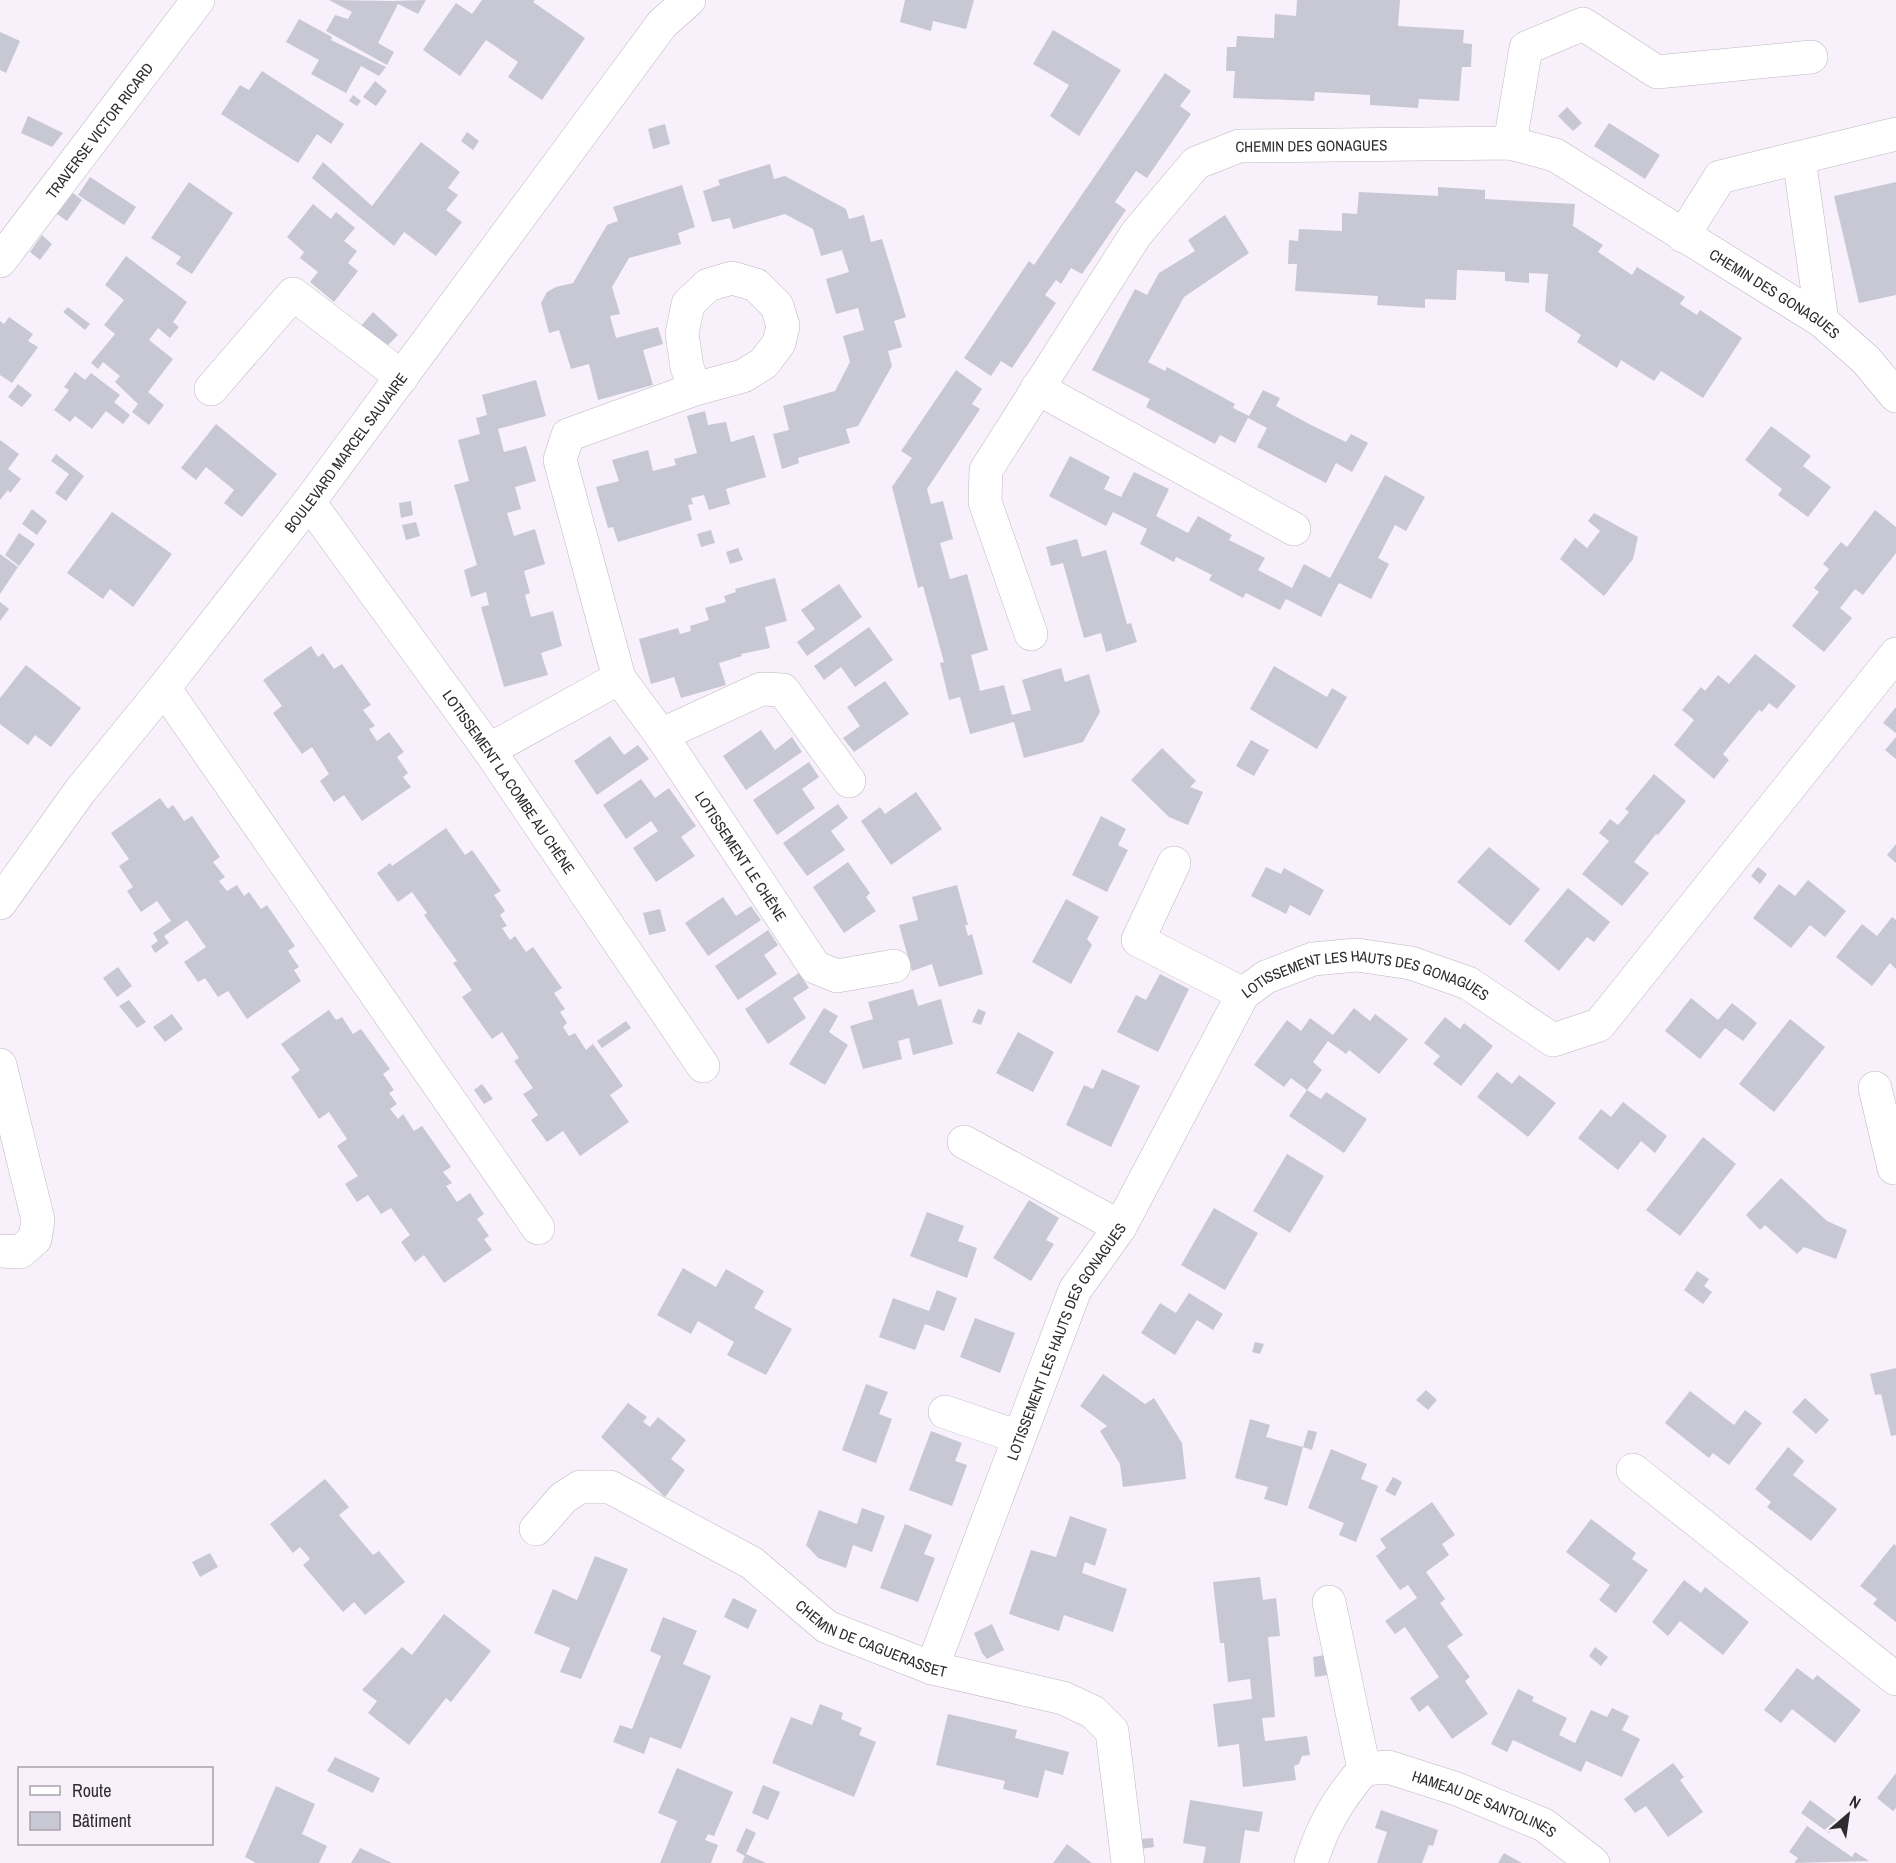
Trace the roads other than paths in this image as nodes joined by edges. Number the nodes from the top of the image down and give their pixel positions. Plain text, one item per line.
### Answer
1 (198, 0) edge
2 (689, 0) edge
3 (1811, 57) dead end
4 (1896, 134) edge
5 (1510, 143) junction
6 (1799, 158) junction
7 (1683, 236) junction
8 (0, 261) edge
9 (1822, 321) junction
10 (402, 377) junction
11 (1037, 388) junction
12 (211, 389) dead end
13 (695, 389) dead end
14 (1896, 396) edge
15 (309, 502) junction
16 (1294, 529) dead end
17 (1031, 634) dead end
18 (1896, 654) edge
19 (619, 678) junction
20 (164, 688) junction
21 (661, 735) junction
22 (489, 750) junction
23 (849, 781) dead end
24 (1174, 863) dead end
25 (0, 903) edge
26 (894, 966) dead end
27 (1243, 994) junction
28 (0, 1065) edge
29 (703, 1066) dead end
30 (1875, 1088) dead end
31 (964, 1142) dead end
32 (1895, 1171) edge
33 (1120, 1227) junction
34 (538, 1228) dead end
35 (0, 1251) edge
36 (945, 1412) dead end
37 (1019, 1437) junction
38 (1633, 1470) dead end
39 (536, 1529) dead end
40 (1329, 1602) dead end
41 (932, 1668) junction
42 (1896, 1678) edge
43 (1364, 1769) junction
44 (1128, 1863) edge
45 (1311, 1863) edge
46 (1593, 1863) edge

1 - 8 street, TRAVERSE VICTOR RICARD
2 - 10 street, BOULEVARD MARCEL SAUVAIRE
3 - 5 street
4 - 6 street
5 - 7 street, CHEMIN DES GONAGUES
5 - 11 street, CHEMIN DES GONAGUES
6 - 7 street
6 - 9 street
7 - 9 street, CHEMIN DES GONAGUES
9 - 14 street, CHEMIN DES GONAGUES
10 - 12 street
10 - 15 street, BOULEVARD MARCEL SAUVAIRE
11 - 16 street
11 - 17 street, CHEMIN DES GONAGUES
13 - 19 street
15 - 20 street, BOULEVARD MARCEL SAUVAIRE
15 - 22 street, LOTISSEMENT LA COMBE AU CHÊNE
18 - 27 street, LOTISSEMENT LES HAUTS DES GONAGUES
19 - 21 street, LOTISSEMENT LE CHÊNE
19 - 22 street
20 - 25 street, BOULEVARD MARCEL SAUVAIRE
20 - 34 street
21 - 23 street
21 - 26 street, LOTISSEMENT LE CHÊNE
22 - 29 street, LOTISSEMENT LA COMBE AU CHÊNE
24 - 27 street
27 - 33 street, LOTISSEMENT LES HAUTS DES GONAGUES
28 - 35 street
30 - 32 street
31 - 33 street
33 - 37 street, LOTISSEMENT LES HAUTS DES GONAGUES
36 - 37 street
37 - 41 street, LOTISSEMENT LES HAUTS DES GONAGUES
38 - 42 street
39 - 41 street, CHEMIN DE CAGUERASSET
40 - 43 street
41 - 44 street, CHEMIN DE CAGUERASSET
43 - 45 street
43 - 46 street, HAMEAU DE SANTOLINES

